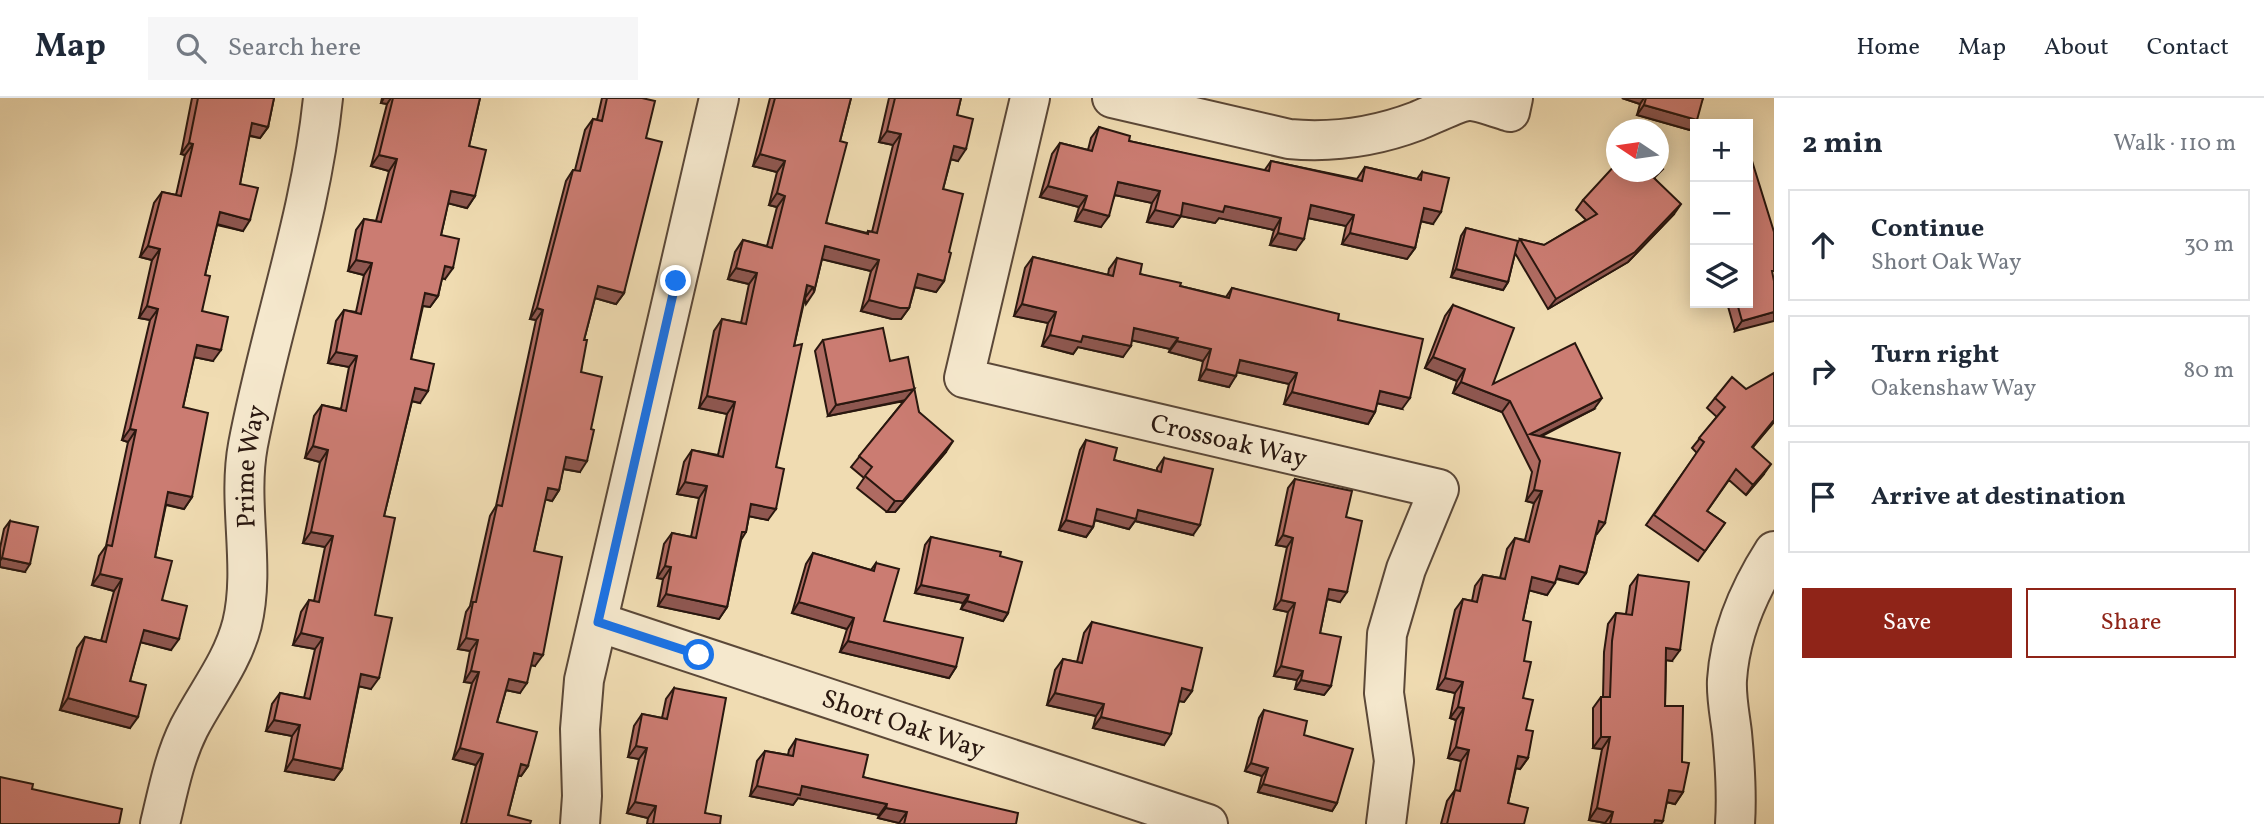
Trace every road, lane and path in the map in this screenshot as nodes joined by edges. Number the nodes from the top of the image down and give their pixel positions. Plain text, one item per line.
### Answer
1 (323, 98) edge
2 (719, 98) edge
3 (1030, 98) edge
4 (1112, 98) edge
5 (1513, 98) edge
6 (1774, 551) edge
7 (598, 622) junction
8 (160, 824) edge
9 (580, 824) edge
10 (1208, 824) edge
11 (1386, 824) edge
12 (1735, 824) edge

1 - 8 street, Prime Way
2 - 7 street
3 - 11 street, Crossoak Way
4 - 5 street
6 - 12 street
7 - 9 street
7 - 10 street, Short Oak Way

